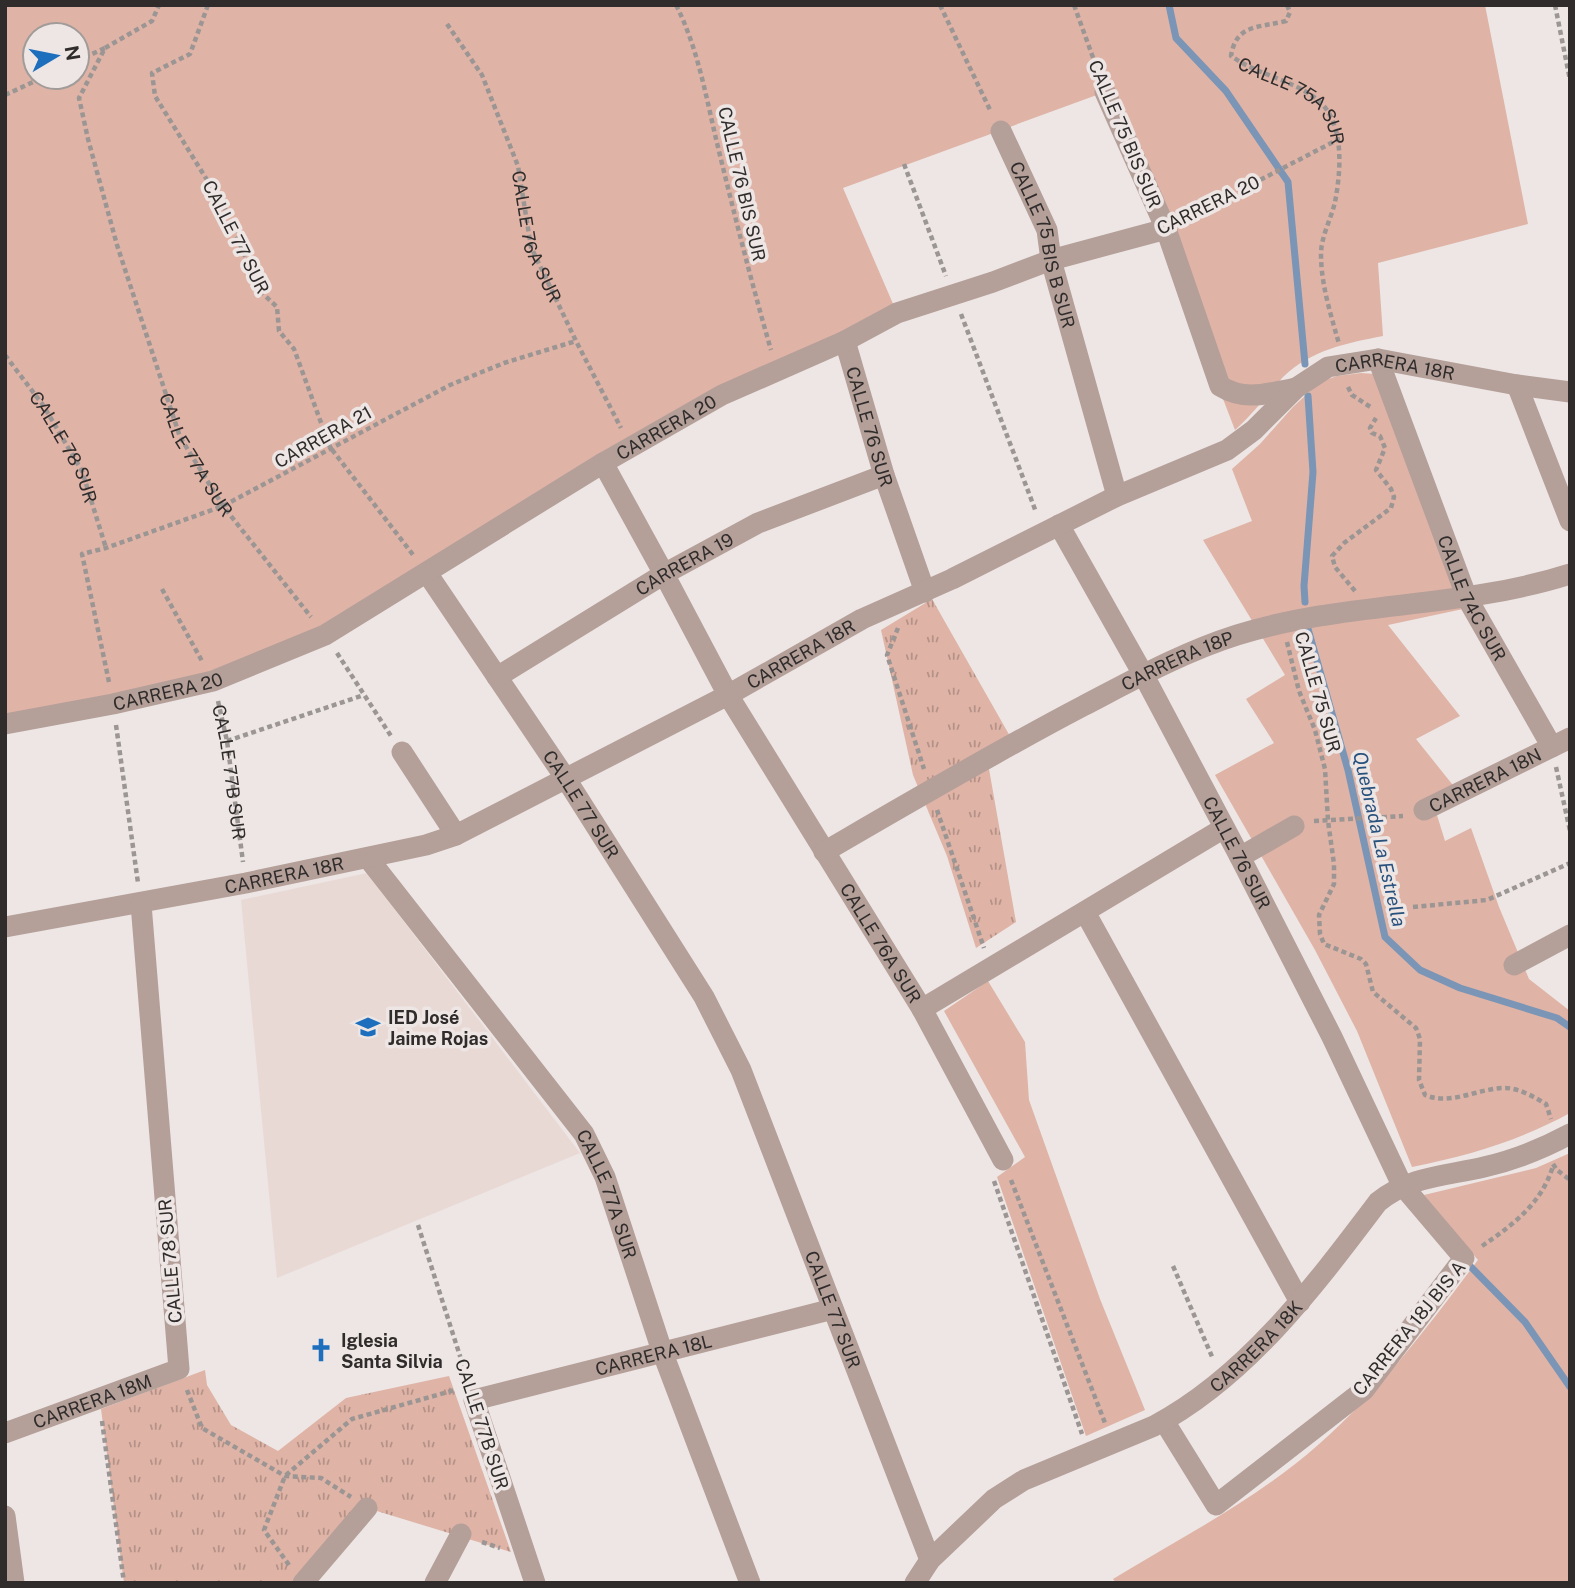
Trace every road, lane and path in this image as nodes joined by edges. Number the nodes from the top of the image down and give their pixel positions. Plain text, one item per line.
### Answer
1 (159, 5) edge
2 (208, 5) edge
3 (676, 5) edge
4 (940, 5) edge
5 (1074, 5) edge
6 (1287, 5) edge
7 (1555, 5) edge
8 (447, 24) dead end
9 (105, 48) junction
10 (91, 54) edge
11 (1570, 80) edge
12 (21, 88) edge
13 (1105, 92) joint
14 (5, 95) edge
15 (1001, 131) joint
16 (1337, 140) junction
17 (904, 164) dead end
18 (1166, 229) junction
19 (1051, 260) junction
20 (953, 294) junction
21 (576, 341) junction
22 (845, 341) junction
23 (5, 355) edge
24 (1378, 359) junction
25 (1344, 363) junction
26 (778, 371) junction
27 (1517, 385) junction
28 (1296, 388) junction
29 (1570, 393) edge
30 (330, 447) junction
31 (632, 447) junction
32 (603, 463) junction
33 (884, 475) junction
34 (1117, 496) junction
35 (223, 506) junction
36 (1570, 521) edge
37 (1051, 529) junction
38 (106, 548) junction
39 (82, 554) dead end
40 (427, 573) junction
41 (664, 574) junction
42 (1570, 574) edge
43 (162, 589) dead end
44 (925, 592) junction
45 (1467, 598) junction
46 (1362, 611) junction
47 (1284, 623) junction
48 (325, 635) junction
49 (1143, 674) junction
50 (497, 677) junction
51 (213, 681) junction
52 (364, 695) junction
53 (727, 695) junction
54 (5, 724) edge
55 (227, 741) junction
56 (1561, 743) edge
57 (402, 752) joint
58 (566, 779) junction
59 (1424, 810) joint
60 (1328, 821) junction
61 (1293, 826) joint
62 (1224, 828) junction
63 (1570, 831) edge
64 (456, 835) junction
65 (824, 852) junction
66 (1240, 857) junction
67 (368, 858) junction
68 (1570, 863) edge
69 (246, 883) junction
70 (141, 904) junction
71 (1413, 907) dead end
72 (1085, 912) junction
73 (5, 927) edge
74 (1570, 935) edge
75 (1514, 965) dead end
76 (922, 1009) junction
77 (1564, 1137) edge
78 (1003, 1160) junction
79 (1553, 1165) dead end
80 (1402, 1185) junction
81 (418, 1225) dead end
82 (1464, 1258) junction
83 (1173, 1266) dead end
84 (1300, 1302) junction
85 (833, 1309) junction
86 (662, 1351) junction
87 (179, 1370) junction
88 (1223, 1380) junction
89 (472, 1393) junction
90 (99, 1399) junction
91 (1164, 1421) junction
92 (5, 1433) edge
93 (1112, 1444) junction
94 (1089, 1454) junction
95 (285, 1476) junction
96 (367, 1508) joint
97 (5, 1516) edge
98 (461, 1534) joint
99 (7, 1544) edge
100 (527, 1559) junction
101 (930, 1560) junction
102 (299, 1577) edge
103 (918, 1581) edge
104 (15, 1583) edge
105 (124, 1583) edge
106 (435, 1583) edge
107 (535, 1583) edge
108 (750, 1583) edge

1 - 9 path
2 - 30 path, CALLE 77 SUR
3 - 26 path, CALLE 76 BIS SUR
4 - 15 path
5 - 13 path, CALLE 75 BIS SUR
6 - 16 path, CALLE 75A SUR
7 - 11 path
8 - 21 path, CALLE 76A SUR
9 - 10 path
9 - 35 path, CALLE 77A SUR
12 - 14 path
13 - 18 street, CALLE 75 BIS SUR
15 - 19 street, CALLE 75 BIS B SUR
16 - 18 path, CARRERA 20
16 - 25 path, CALLE 75A SUR
17 - 20 path
18 - 19 street, CARRERA 20
18 - 28 street, CALLE 75 BIS SUR
19 - 20 street, CARRERA 20
19 - 34 street, CALLE 75 BIS B SUR
20 - 22 street, CARRERA 20
20 - 37 path
21 - 30 path, CARRERA 21
21 - 31 path, CALLE 76A SUR
22 - 26 street, CARRERA 20
22 - 33 street, CALLE 76 SUR
23 - 38 path, CALLE 78 SUR
24 - 25 street, CARRERA 18R
24 - 27 street, CARRERA 18R
24 - 45 street, CALLE 74C SUR
25 - 28 street, CARRERA 18R
25 - 46 path
26 - 31 street, CARRERA 20
27 - 29 street, CARRERA 18R
27 - 36 street
28 - 34 street, CARRERA 18R
30 - 35 path, CARRERA 21
30 - 40 path, CALLE 77 SUR
31 - 32 street, CARRERA 20
32 - 40 street, CARRERA 20
32 - 41 street, CALLE 76A SUR
33 - 41 street, CARRERA 19
33 - 44 street, CALLE 76 SUR
34 - 37 street, CARRERA 18R
35 - 38 path, CARRERA 21
35 - 48 path, CALLE 77A SUR
37 - 44 street, CARRERA 18R
37 - 49 street, CALLE 76 SUR
38 - 39 path, CARRERA 21
40 - 48 street, CARRERA 20
40 - 50 street, CALLE 77 SUR
41 - 50 street, CARRERA 19
41 - 53 street, CALLE 76A SUR
42 - 45 street, CARRERA 18P
43 - 51 path, CALLE 77B SUR
44 - 53 street, CARRERA 18R
45 - 46 street, CARRERA 18P
45 - 56 street, CALLE 74C SUR
46 - 47 street, CARRERA 18P
47 - 49 street, CARRERA 18P
47 - 60 path, CALLE 75 SUR
48 - 51 street, CARRERA 20
48 - 52 path, CALLE 77A SUR
49 - 62 street, CALLE 76 SUR
49 - 65 street, CARRERA 18P
50 - 58 street, CALLE 77 SUR
51 - 54 street, CARRERA 20
51 - 55 path, CALLE 77B SUR
52 - 55 path
52 - 57 path, CALLE 77A SUR
53 - 58 street, CARRERA 18R
53 - 65 street, CALLE 76A SUR
55 - 69 path, CALLE 77B SUR
56 - 59 street, CARRERA 18N
56 - 63 path
57 - 64 street
58 - 64 street, CARRERA 18R
58 - 85 street, CALLE 77 SUR
59 - 60 path, CARRERA 18N
60 - 61 path, CARRERA 18N
60 - 77 path, CALLE 75 SUR
61 - 66 street
62 - 66 street, CALLE 76 SUR
62 - 72 street
64 - 67 street, CARRERA 18R
65 - 76 street, CALLE 76A SUR
66 - 80 street, CALLE 76 SUR
67 - 69 street, CARRERA 18R
67 - 86 street, CALLE 77A SUR
68 - 71 path
69 - 70 street, CARRERA 18R
70 - 73 street, CARRERA 18R
70 - 87 street, CALLE 78 SUR
72 - 76 street
72 - 84 street
74 - 75 street
76 - 78 street, CALLE 76A SUR
77 - 80 street, CARRERA 18K
78 - 93 path
78 - 94 path
79 - 82 path, CARRERA 18J BIS A
80 - 82 street
80 - 84 street, CARRERA 18K
81 - 89 path, CALLE 77B SUR
82 - 91 street, CARRERA 18J BIS A
83 - 88 path
84 - 88 street, CARRERA 18K
85 - 86 street, CARRERA 18L
85 - 101 street, CALLE 77 SUR
86 - 89 street, CARRERA 18L
86 - 108 street, CALLE 77A SUR
87 - 90 street, CARRERA 18M
87 - 95 path
88 - 91 street, CARRERA 18K
89 - 95 path
89 - 100 street, CALLE 77B SUR
90 - 92 street, CARRERA 18M
90 - 105 path
91 - 93 street, CARRERA 18K
93 - 94 street, CARRERA 18K
94 - 101 street, CARRERA 18K
95 - 96 path
95 - 102 path
96 - 102 street
97 - 99 street
98 - 100 path
98 - 106 street
99 - 104 street
100 - 107 street, CALLE 77B SUR
101 - 103 street, CARRERA 18K

